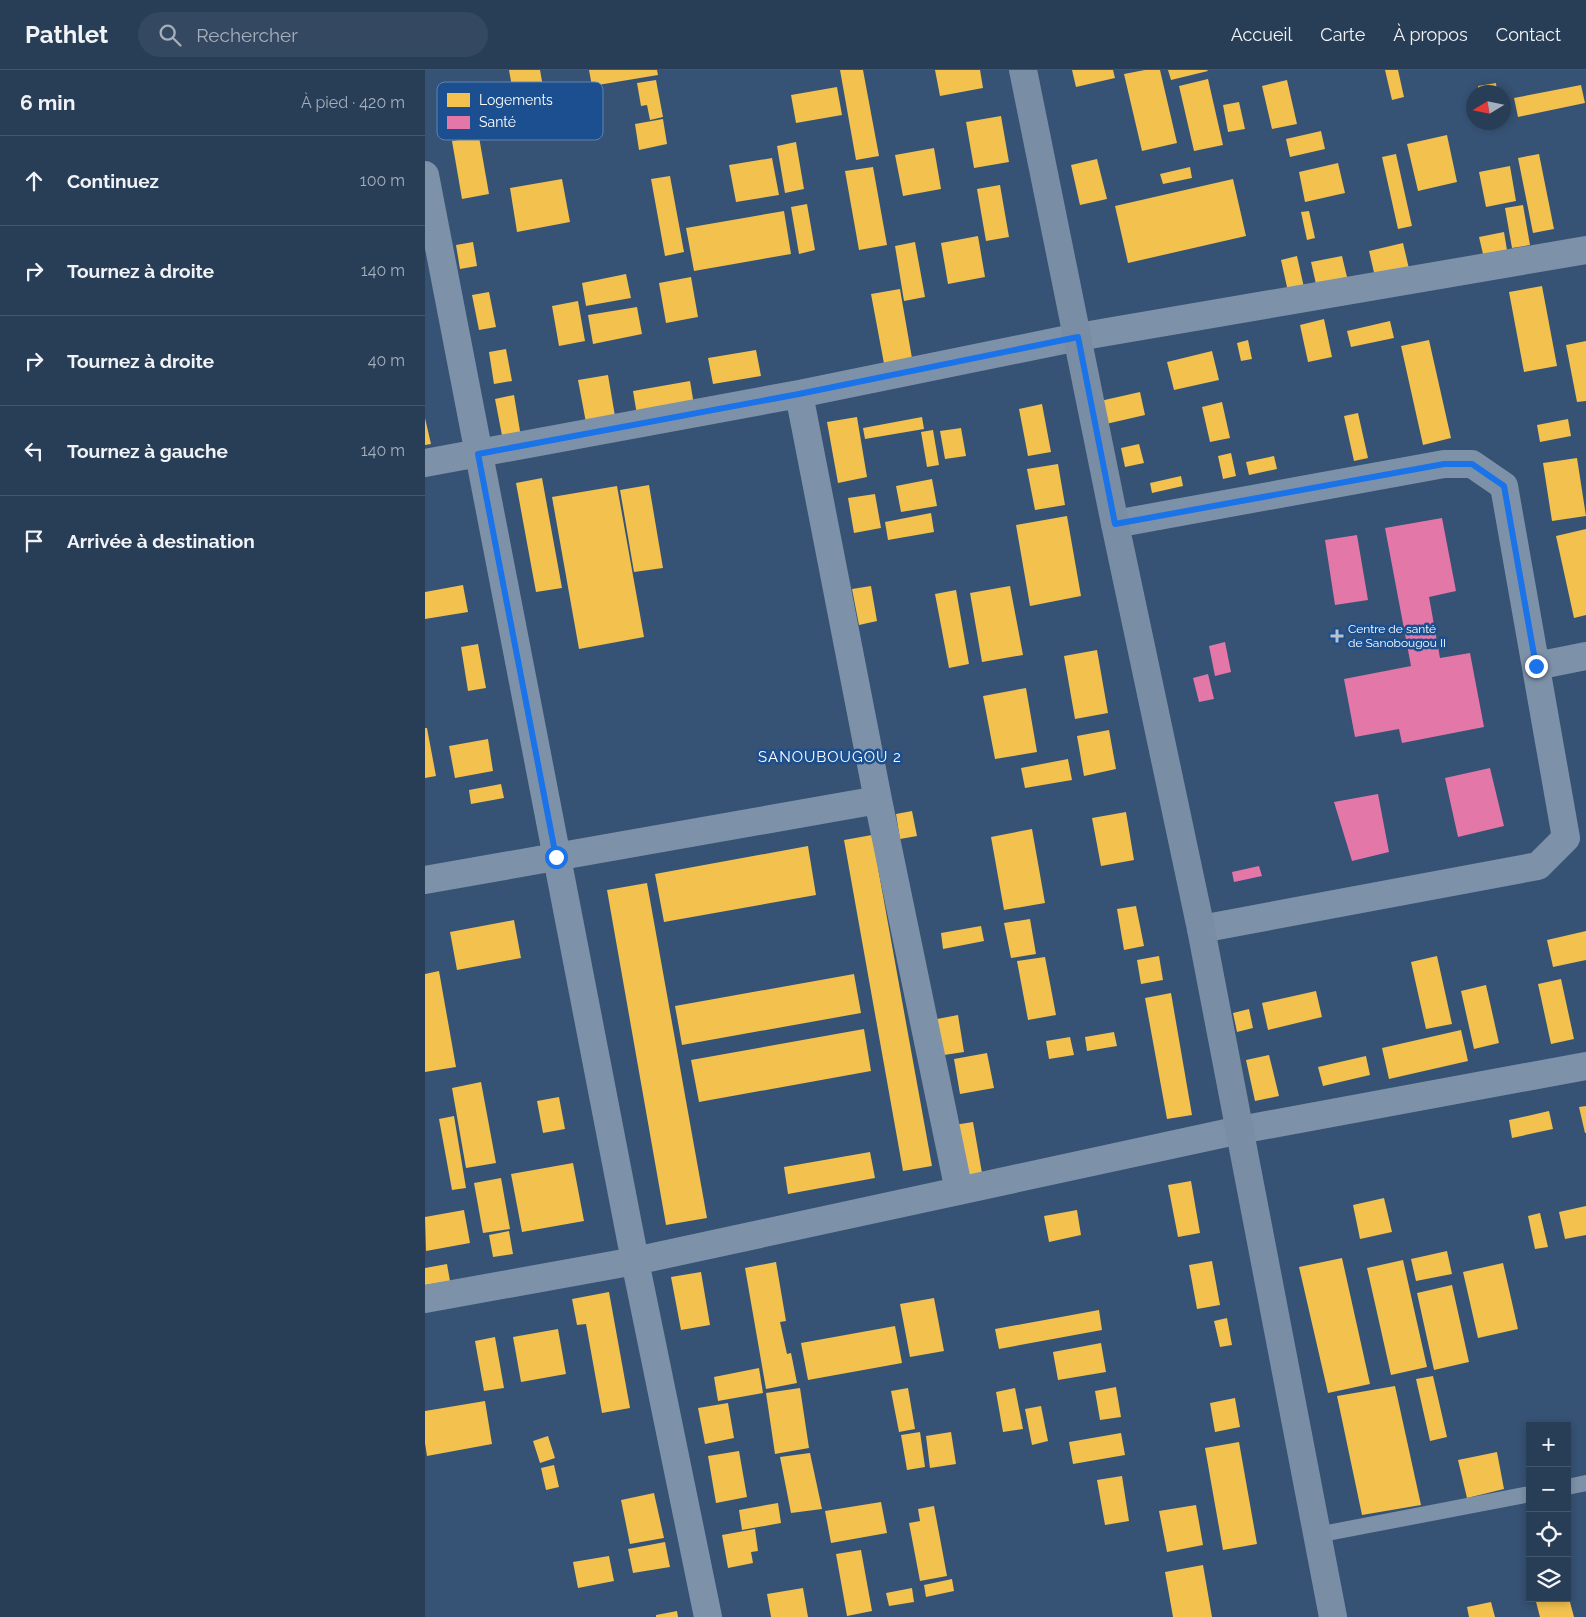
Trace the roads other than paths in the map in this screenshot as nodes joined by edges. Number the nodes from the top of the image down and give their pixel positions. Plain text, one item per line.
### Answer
1 (1023, 70) edge
2 (425, 175) edge
3 (1586, 250) edge
4 (1078, 337) junction
5 (799, 394) junction
6 (478, 454) junction
7 (425, 463) edge
8 (1115, 524) junction
9 (1586, 656) edge
10 (1536, 666) junction
11 (878, 800) junction
12 (556, 857) junction
13 (425, 880) edge
14 (1201, 929) junction
15 (1586, 1066) edge
16 (1240, 1130) junction
17 (959, 1191) junction
18 (635, 1261) junction
19 (425, 1299) edge
20 (1586, 1483) edge
21 (1571, 1485) edge
22 (1526, 1495) edge
23 (1317, 1535) junction
24 (708, 1617) edge
25 (1333, 1617) edge

1 - 4 main road
2 - 6 street
3 - 4 street
4 - 5 street
4 - 8 main road
5 - 6 street
5 - 11 street
6 - 7 street
6 - 12 street
8 - 10 street
8 - 14 main road
9 - 10 street
10 - 14 street
11 - 12 street
11 - 17 street
12 - 13 street
12 - 18 street
14 - 16 main road
15 - 16 street
16 - 17 street
16 - 23 main road
17 - 18 street
18 - 19 street
18 - 24 street
20 - 21 lane
22 - 23 lane
23 - 25 main road

